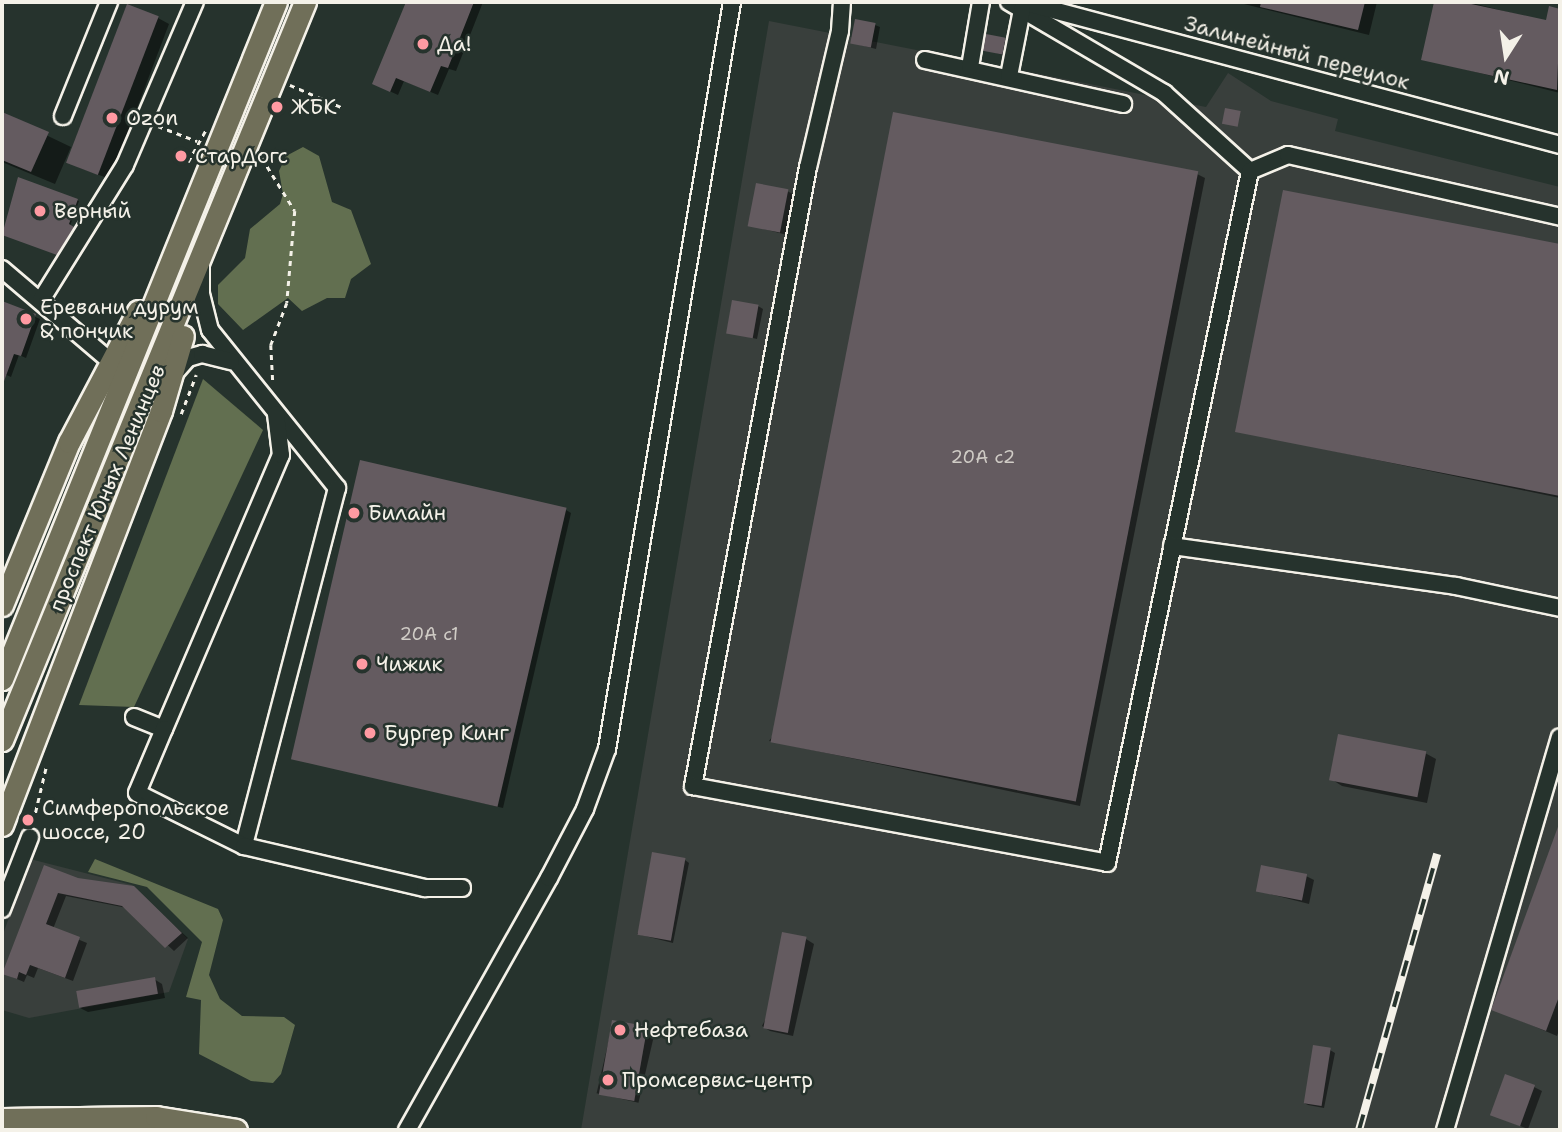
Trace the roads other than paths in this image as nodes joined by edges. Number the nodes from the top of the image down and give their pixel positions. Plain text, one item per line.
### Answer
1 (109, 2) edge
2 (195, 2) edge
3 (276, 2) edge
4 (305, 2) edge
5 (732, 2) edge
6 (842, 2) edge
7 (981, 2) edge
8 (1018, 4) edge
9 (925, 60) dead end
10 (970, 67) junction
11 (1009, 76) junction
12 (1123, 104) dead end
13 (63, 116) dead end
14 (1560, 145) edge
15 (1250, 171) junction
16 (1560, 217) edge
17 (175, 249) junction
18 (201, 263) junction
19 (2, 269) edge
20 (41, 300) junction
21 (109, 360) junction
22 (231, 361) junction
23 (171, 377) junction
24 (275, 413) junction
25 (1172, 546) junction
26 (2, 605) edge
27 (1560, 608) edge
28 (2, 679) edge
29 (134, 717) dead end
30 (164, 729) junction
31 (1560, 737) edge
32 (2, 740) edge
33 (2, 825) edge
34 (30, 837) dead end
35 (244, 846) junction
36 (462, 888) dead end
37 (2, 909) edge
38 (2, 1119) edge
39 (236, 1130) edge
40 (407, 1130) edge
41 (1445, 1130) edge

1 - 13 street
2 - 20 street
3 - 17 main road, проспект Юных Ленинцев
4 - 18 main road, проспект Юных Ленинцев
5 - 40 street
6 - 25 street
7 - 10 street
8 - 11 street
8 - 14 street, Залинейный переулок
8 - 15 street
9 - 10 street
10 - 11 street
11 - 12 street
15 - 16 street
15 - 25 street
17 - 21 main road
17 - 28 main road, проспект Юных Ленинцев
18 - 22 street
18 - 23 main road
18 - 32 main road, проспект Юных Ленинцев
19 - 20 street
20 - 21 street
21 - 26 main road
22 - 23 street
22 - 24 street
23 - 33 main road
24 - 30 street
24 - 35 street
25 - 27 street
29 - 30 street
30 - 35 street
31 - 41 street
34 - 37 street
35 - 36 street
38 - 39 main road

